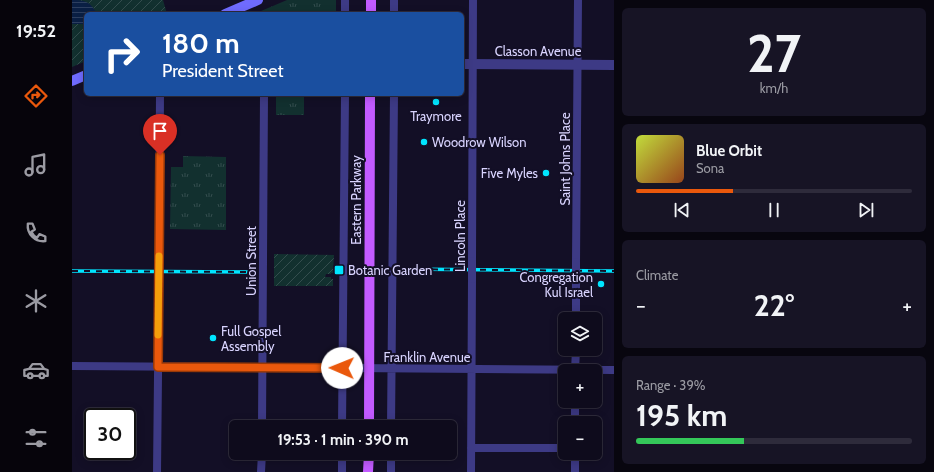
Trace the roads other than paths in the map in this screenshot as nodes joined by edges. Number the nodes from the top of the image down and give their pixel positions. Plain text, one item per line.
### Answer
1 (258, 0) edge
2 (345, 0) edge
3 (371, 0) edge
4 (394, 0) edge
5 (474, 0) edge
6 (578, 0) edge
7 (230, 12) edge
8 (345, 12) edge
9 (371, 12) edge
10 (394, 12) edge
11 (464, 64) edge
12 (473, 64) junction
13 (578, 65) junction
14 (614, 65) edge
15 (84, 76) edge
16 (72, 81) edge
17 (160, 96) edge
18 (264, 96) edge
19 (345, 96) edge
20 (370, 96) edge
21 (394, 96) edge
22 (576, 312) edge
23 (72, 366) edge
24 (158, 367) junction
25 (262, 368) junction
26 (342, 368) junction
27 (369, 368) junction
28 (392, 369) junction
29 (472, 369) junction
30 (558, 370) edge
31 (602, 370) edge
32 (614, 370) edge
33 (262, 420) edge
34 (342, 420) edge
35 (369, 420) edge
36 (391, 420) edge
37 (471, 448) junction
38 (558, 448) edge
39 (262, 460) edge
40 (342, 460) edge
41 (368, 460) edge
42 (391, 460) edge
43 (575, 460) edge
44 (157, 472) edge
45 (262, 472) edge
46 (342, 472) edge
47 (368, 472) edge
48 (391, 472) edge
49 (471, 472) edge
50 (575, 472) edge

1 - 7 main road
2 - 8 street
3 - 9 main road
4 - 10 street
5 - 12 street, Lincoln Place
6 - 13 street, Saint Johns Place
11 - 12 street, Classon Avenue
12 - 13 street, Classon Avenue
12 - 29 street, Lincoln Place, bridge
13 - 14 street, Classon Avenue
13 - 22 street, Saint Johns Place, bridge
15 - 16 main road
17 - 24 street, bridge
18 - 25 street, Union Street
19 - 26 street
20 - 27 main road, Eastern Parkway
21 - 28 street
23 - 24 street, Franklin Avenue
24 - 25 street, Franklin Avenue
24 - 44 street
25 - 26 street, Franklin Avenue
25 - 33 street, Union Street
26 - 27 street, Franklin Avenue
26 - 34 street
27 - 28 street, Franklin Avenue
27 - 35 main road, Eastern Parkway
28 - 29 street, Franklin Avenue
28 - 36 street
29 - 30 street, Franklin Avenue
29 - 37 street, Lincoln Place
31 - 32 street, Franklin Avenue
37 - 38 street
37 - 49 street, Lincoln Place
39 - 45 street
40 - 46 street
41 - 47 main road
42 - 48 street
43 - 50 street

